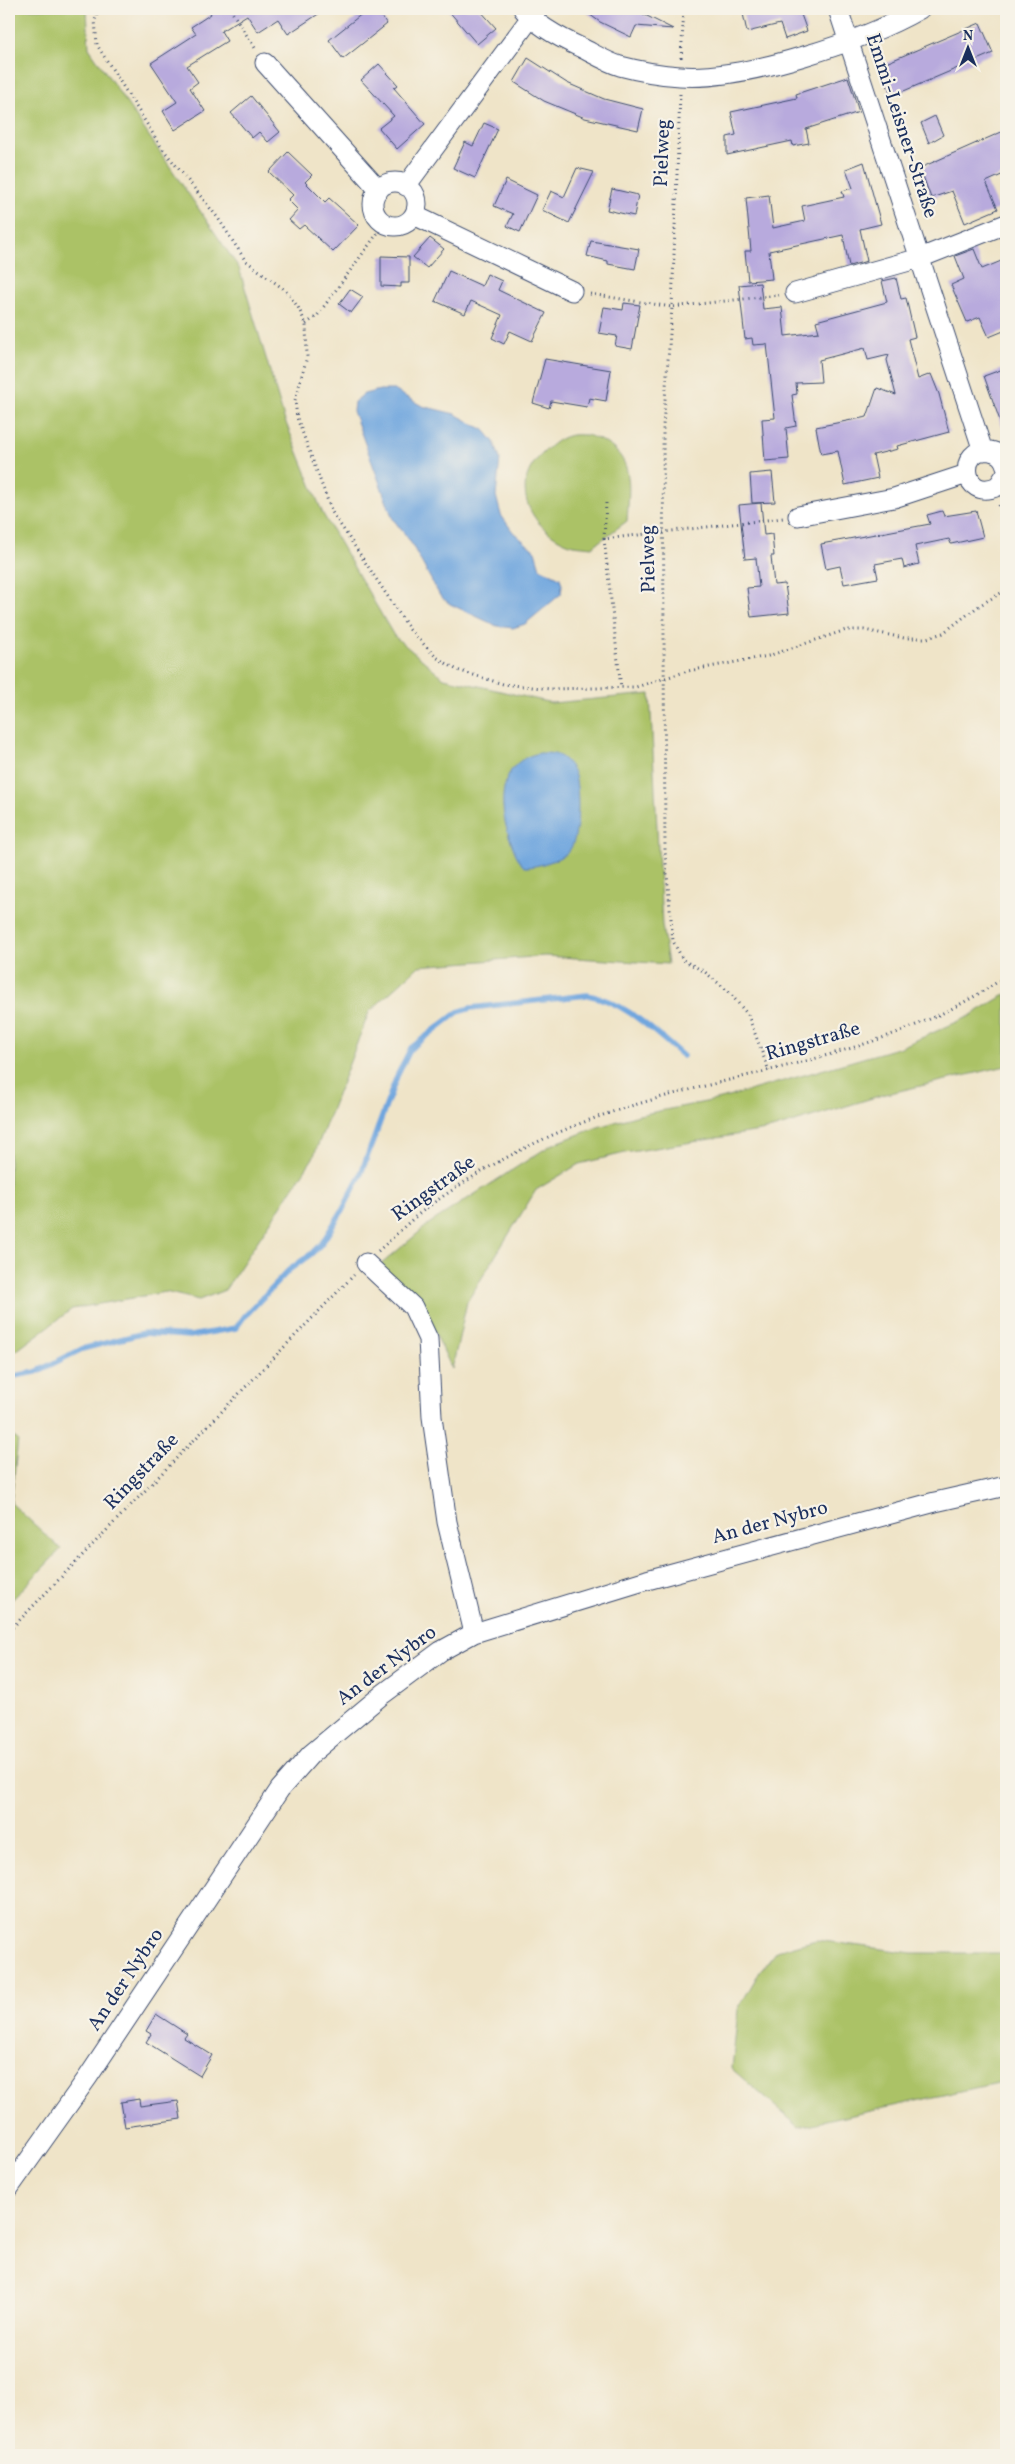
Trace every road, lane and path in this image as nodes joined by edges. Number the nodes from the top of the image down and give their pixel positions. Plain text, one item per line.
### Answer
1 (99, 9) edge
2 (230, 9) edge
3 (684, 9) edge
4 (838, 9) edge
5 (920, 9) edge
6 (1005, 9) edge
7 (530, 12) edge
8 (1006, 15) edge
9 (849, 41) junction
10 (265, 63) joint
11 (680, 76) junction
12 (406, 186) junction
13 (379, 190) junction
14 (414, 215) junction
15 (385, 223) junction
16 (1006, 224) edge
17 (920, 258) junction
18 (572, 290) joint
19 (795, 293) joint
20 (672, 308) junction
21 (306, 324) junction
22 (983, 451) junction
23 (1006, 464) edge
24 (967, 474) junction
25 (993, 489) junction
26 (606, 503) dead end
27 (798, 516) joint
28 (1006, 525) edge
29 (663, 533) junction
30 (604, 539) junction
31 (1006, 590) edge
32 (665, 679) junction
33 (621, 688) junction
34 (1006, 976) edge
35 (769, 1071) junction
36 (366, 1262) junction
37 (1006, 1486) edge
38 (9, 1631) edge
39 (474, 1633) junction
40 (9, 2188) edge

1 - 21 path
2 - 10 path
3 - 11 path, Pielweg
4 - 9 street, Emmi-Leisner-Straße
5 - 9 street
6 - 8 path
7 - 11 street
7 - 12 street
9 - 11 street
9 - 17 street, Emmi-Leisner-Straße
10 - 13 street
11 - 20 path, Pielweg
12 - 13 street
12 - 14 street
13 - 15 street
14 - 15 street
14 - 18 street
15 - 21 path
16 - 17 street
17 - 19 street
17 - 22 street, Emmi-Leisner-Straße
18 - 20 path
19 - 20 path
20 - 29 path, Pielweg
21 - 33 path
22 - 23 street
22 - 24 street
23 - 25 street
24 - 25 street
24 - 27 street
25 - 28 path
26 - 30 path
27 - 29 path
29 - 30 path
29 - 32 path, Pielweg
30 - 33 path
31 - 32 path
32 - 33 path
32 - 35 path, Pielweg
34 - 35 path, Ringstraße
35 - 36 path, Ringstraße
36 - 38 path, Ringstraße
36 - 39 street
37 - 39 street, An der Nybro
39 - 40 street, An der Nybro

